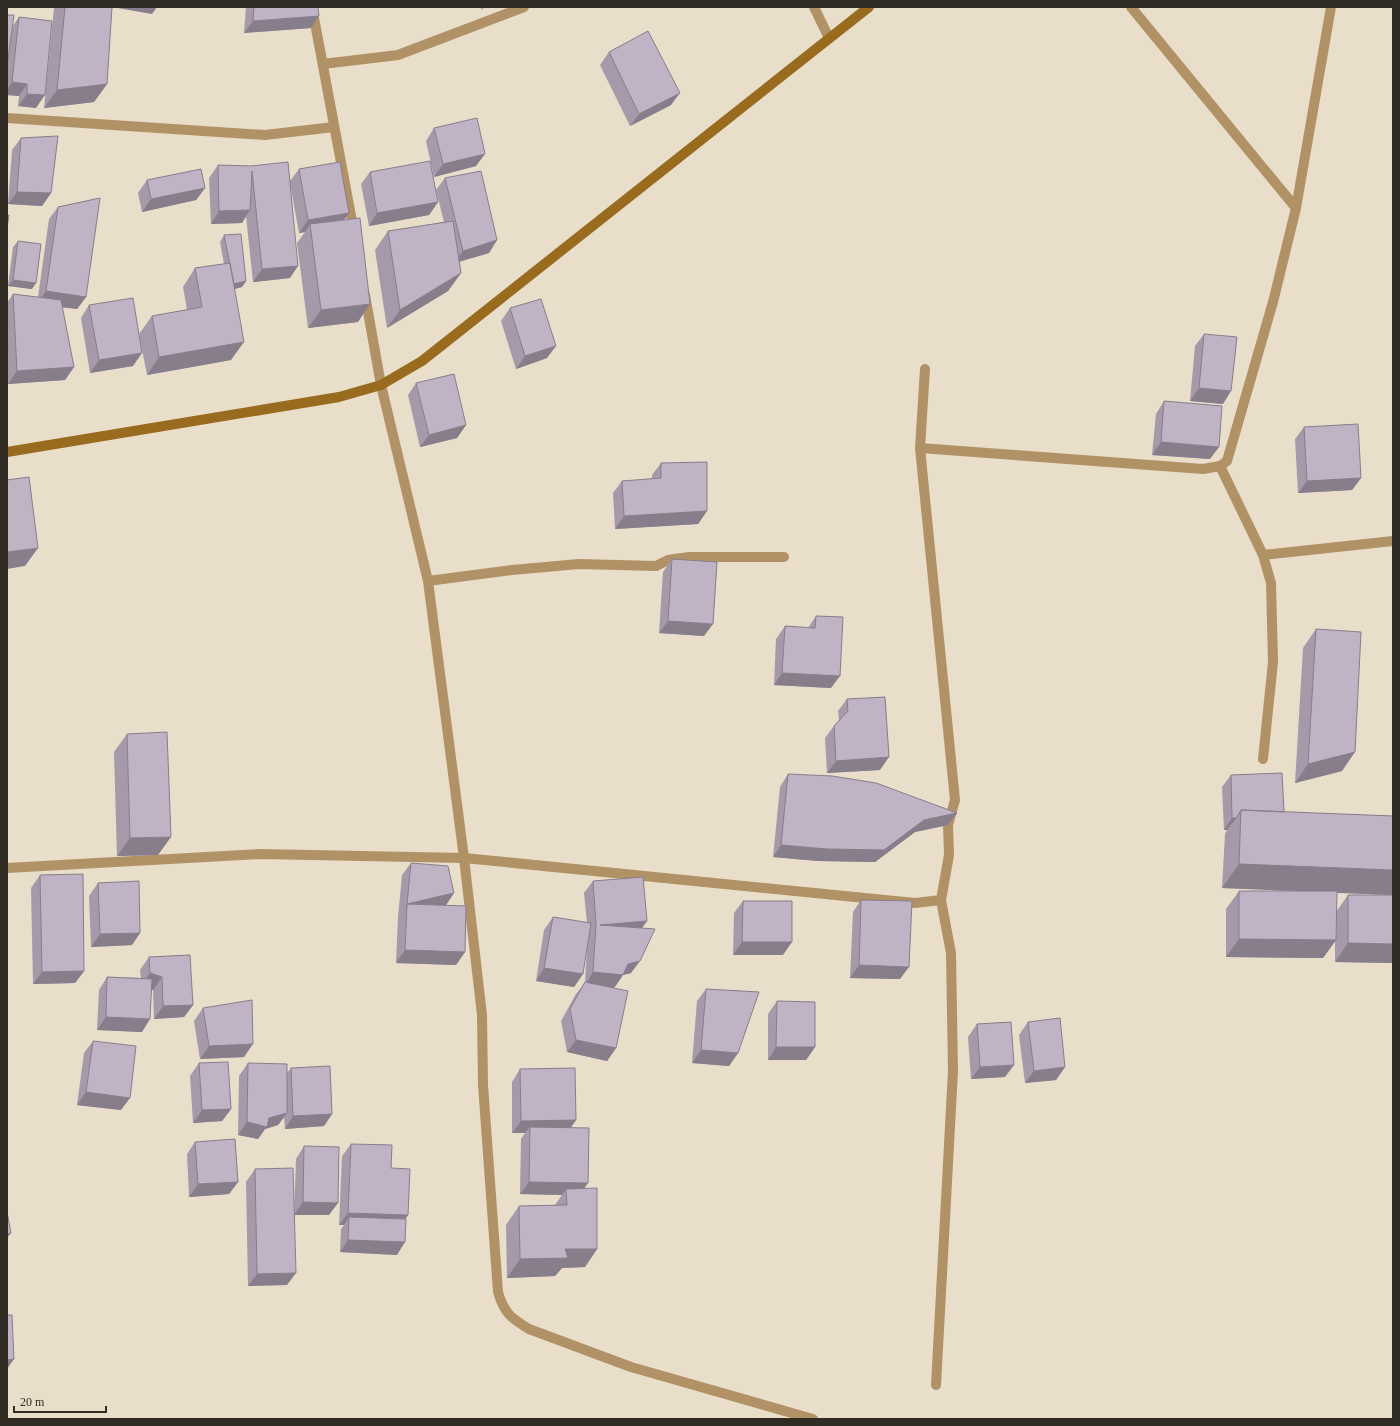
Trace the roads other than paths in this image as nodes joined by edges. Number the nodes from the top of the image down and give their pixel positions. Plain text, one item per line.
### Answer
1 (312, 7) edge
2 (524, 7) edge
3 (814, 7) edge
4 (869, 7) edge
5 (1131, 7) edge
6 (1331, 7) edge
7 (829, 38) junction
8 (323, 64) junction
9 (7, 118) edge
10 (334, 127) junction
11 (1296, 208) junction
12 (356, 244) edge
13 (363, 283) edge
14 (925, 369) dead end
15 (381, 385) junction
16 (920, 448) junction
17 (7, 452) edge
18 (1220, 466) junction
19 (1393, 541) edge
20 (1263, 555) junction
21 (784, 557) dead end
22 (428, 581) junction
23 (1263, 759) dead end
24 (464, 858) junction
25 (7, 868) edge
26 (941, 900) junction
27 (936, 1385) dead end
28 (813, 1419) edge

1 - 8 street
2 - 8 street
3 - 7 street
4 - 7 main road
5 - 11 street
6 - 11 street
7 - 15 main road
8 - 10 street
9 - 10 street
10 - 12 street
11 - 18 street
13 - 15 street
14 - 16 street
15 - 17 main road
15 - 22 street
16 - 18 street
16 - 26 street
18 - 20 street
19 - 20 street
20 - 23 street
21 - 22 street
22 - 24 street
24 - 25 street
24 - 26 street
24 - 28 street
26 - 27 street

